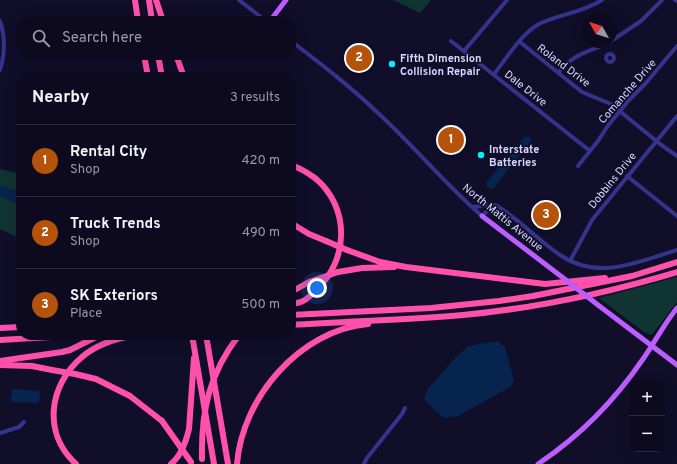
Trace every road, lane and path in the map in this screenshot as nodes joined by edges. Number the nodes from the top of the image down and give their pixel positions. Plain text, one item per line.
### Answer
1 (135, 0) edge
2 (148, 0) edge
3 (156, 0) edge
4 (239, 0) edge
5 (286, 0) edge
6 (507, 0) edge
7 (602, 0) edge
8 (662, 0) edge
9 (137, 16) edge
10 (151, 16) edge
11 (161, 16) edge
12 (260, 16) edge
13 (274, 16) edge
14 (0, 21) edge
15 (617, 37) edge
16 (451, 41) dead end
17 (520, 42) junction
18 (296, 45) edge
19 (677, 46) edge
20 (597, 48) edge
21 (606, 48) edge
22 (464, 51) junction
23 (608, 54) dead end
24 (145, 60) edge
25 (159, 60) edge
26 (178, 60) edge
27 (0, 70) edge
28 (147, 72) edge
29 (161, 72) edge
30 (182, 72) edge
31 (558, 73) junction
32 (494, 74) junction
33 (620, 111) junction
34 (677, 116) edge
35 (656, 141) junction
36 (590, 151) junction
37 (677, 156) edge
38 (578, 166) dead end
39 (296, 167) edge
40 (627, 176) junction
41 (494, 205) junction
42 (472, 207) junction
43 (482, 216) junction
44 (677, 216) edge
45 (296, 226) edge
46 (677, 250) edge
47 (570, 261) junction
48 (677, 262) edge
49 (406, 267) junction
50 (677, 272) edge
51 (632, 276) junction
52 (296, 289) edge
53 (296, 303) edge
54 (677, 308) edge
55 (296, 315) edge
56 (419, 318) junction
57 (296, 324) edge
58 (16, 326) edge
59 (13, 327) joint
60 (0, 328) edge
61 (16, 339) edge
62 (0, 340) edge
63 (90, 340) edge
64 (114, 340) edge
65 (193, 340) edge
66 (207, 340) edge
67 (235, 340) edge
68 (652, 345) junction
69 (194, 346) junction
70 (0, 360) edge
71 (0, 365) edge
72 (677, 365) edge
73 (405, 408) dead end
74 (24, 422) dead end
75 (0, 433) edge
76 (202, 461) edge
77 (191, 463) edge
78 (364, 463) edge
79 (76, 464) edge
80 (171, 464) edge
81 (214, 464) edge
82 (228, 464) edge
83 (237, 464) edge
84 (538, 464) edge

1 - 9 highway
2 - 10 highway
3 - 11 highway
4 - 12 street
5 - 13 main road
6 - 22 street
7 - 17 street
8 - 15 street
14 - 27 street
16 - 22 street, Dale Drive
17 - 31 street, Roland Drive
17 - 32 street
18 - 42 street, North Mattis Avenue
19 - 33 street, Comanche Drive
20 - 31 street
21 - 23 street
22 - 32 street, Dale Drive
24 - 28 highway
25 - 29 highway
26 - 30 highway
31 - 33 street, Roland Drive
32 - 36 street, Dale Drive
33 - 35 street, Roland Drive
33 - 36 street, Comanche Drive
34 - 35 street, Dobbins Drive
35 - 37 street, Roland Drive
35 - 40 street, Dobbins Drive
36 - 38 street, Comanche Drive
39 - 53 highway
40 - 44 street
40 - 47 street, Dobbins Drive
41 - 42 street
41 - 43 street
41 - 47 street
42 - 43 street, North Mattis Avenue
43 - 68 main road, North Mattis Avenue, bridge
45 - 49 highway, bridge
46 - 47 street
48 - 51 highway
49 - 51 highway
49 - 52 highway, bridge
50 - 56 highway
51 - 55 highway
54 - 68 main road
56 - 57 highway
56 - 83 highway
58 - 59 highway
59 - 60 highway
61 - 62 highway
63 - 70 highway
64 - 79 highway
65 - 69 highway
66 - 82 highway
67 - 76 highway, bridge
68 - 72 main road, North Mattis Avenue
68 - 84 main road
69 - 80 highway
69 - 81 highway
71 - 77 highway, bridge
73 - 78 street
74 - 75 street

